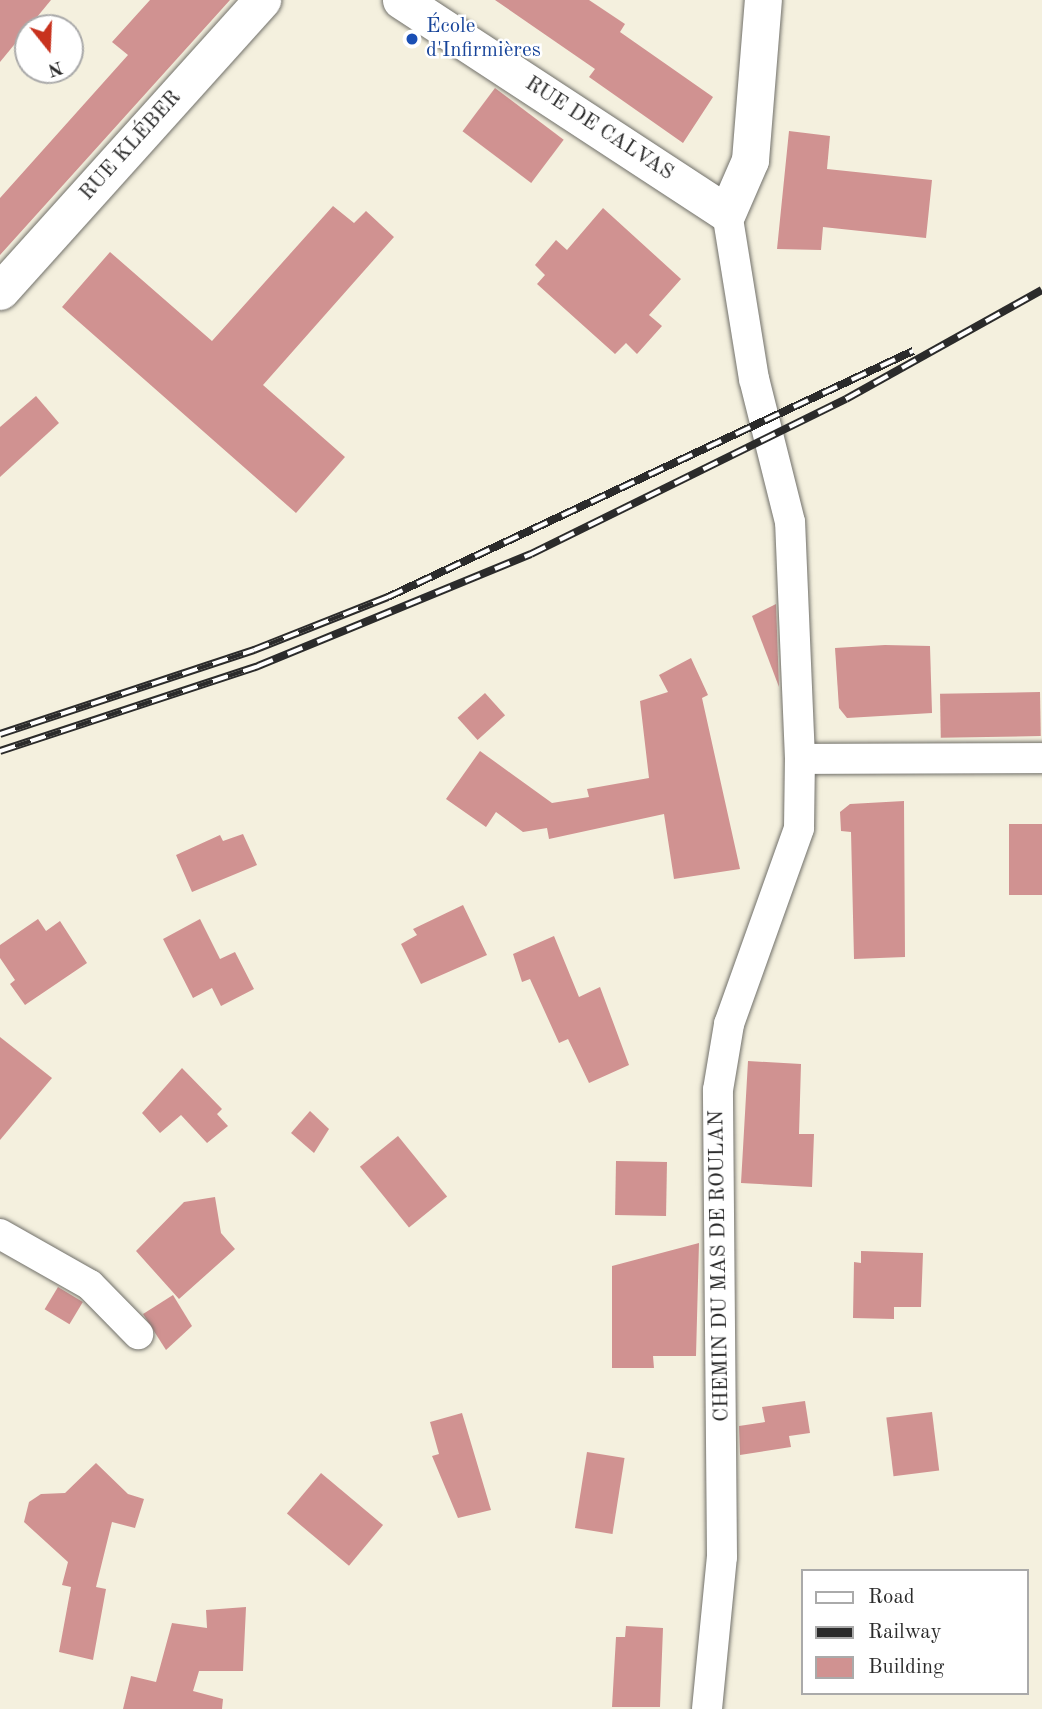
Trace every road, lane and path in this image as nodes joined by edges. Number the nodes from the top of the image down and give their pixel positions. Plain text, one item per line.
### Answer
1 (262, 0) edge
2 (401, 0) edge
3 (763, 0) edge
4 (727, 213) junction
5 (0, 291) edge
6 (1042, 758) edge
7 (800, 759) junction
8 (0, 1234) edge
9 (138, 1334) dead end
10 (707, 1709) edge

1 - 5 street, RUE KLÉBER
2 - 4 street, RUE DE CALVAS
3 - 4 street
4 - 7 street, CHEMIN DU MAS DE ROULAN
6 - 7 street
7 - 10 street, CHEMIN DU MAS DE ROULAN
8 - 9 street

